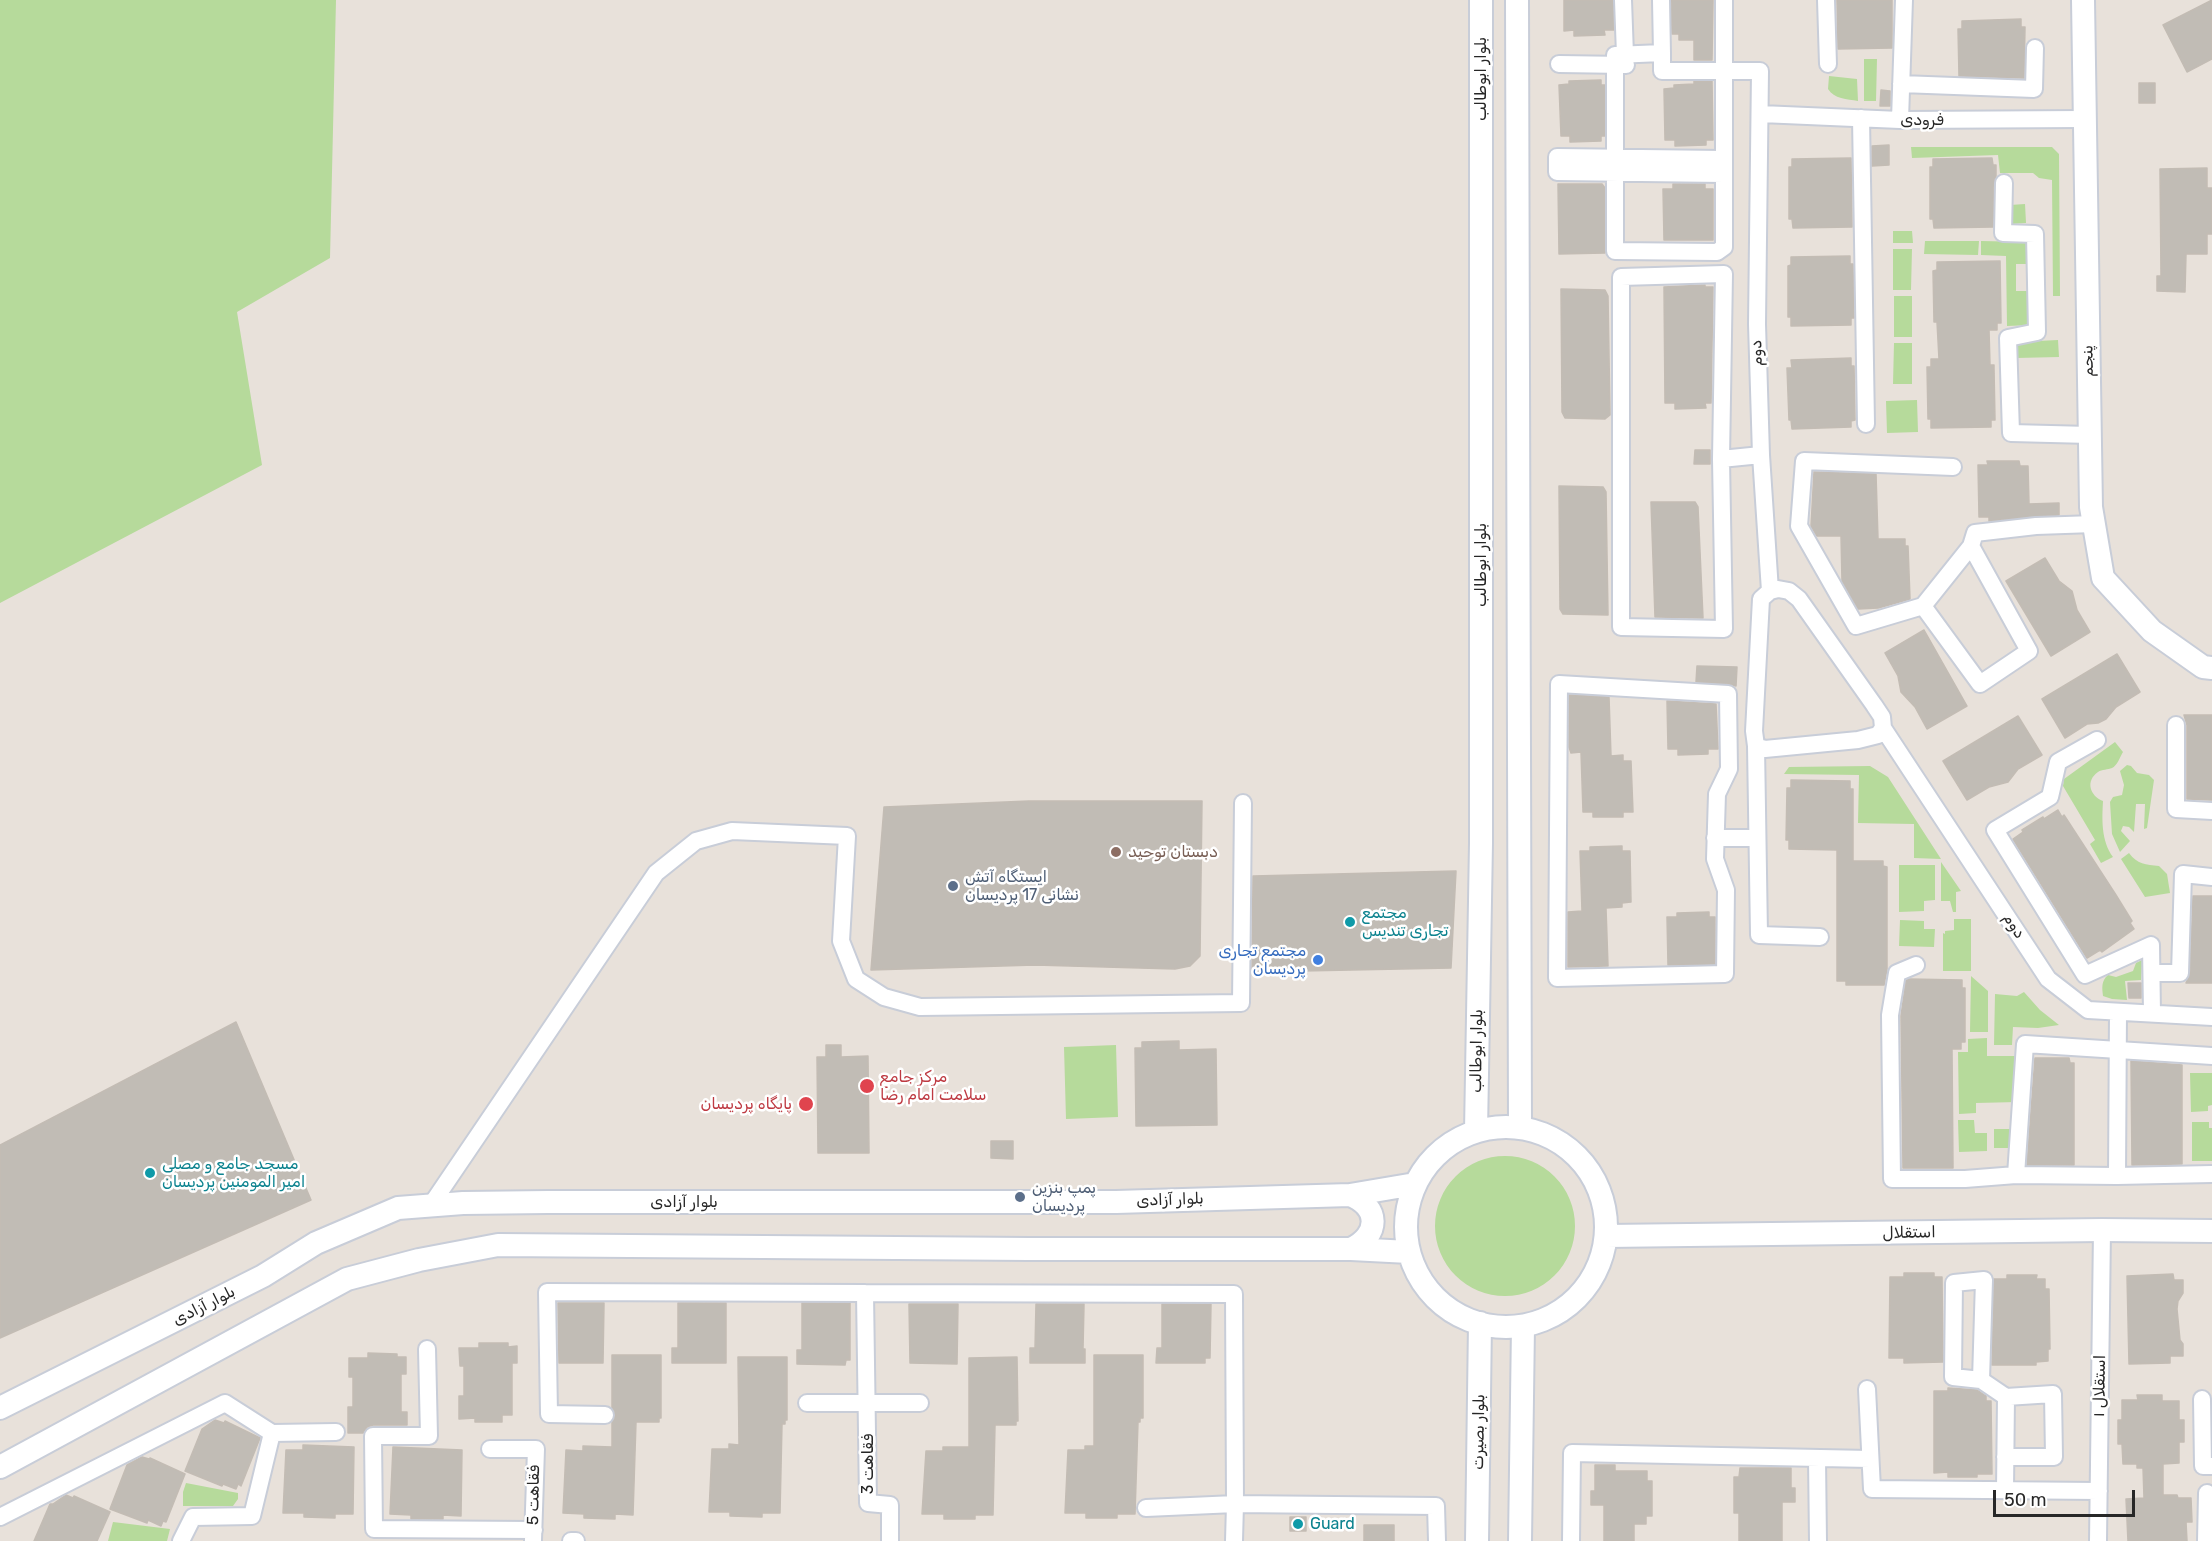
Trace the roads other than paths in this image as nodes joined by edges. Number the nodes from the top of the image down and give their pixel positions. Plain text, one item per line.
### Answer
1 (1481, 0) edge
2 (1517, 0) edge
3 (1623, 0) edge
4 (1660, 0) edge
5 (1724, 0) edge
6 (1826, 0) edge
7 (1904, 0) edge
8 (2083, 0) edge
9 (2034, 48) dead end
10 (1662, 59) junction
11 (1620, 60) junction
12 (1559, 64) dead end
13 (1828, 64) dead end
14 (1725, 71) junction
15 (1901, 84) junction
16 (1761, 114) junction
17 (1861, 118) junction
18 (2084, 119) junction
19 (1900, 120) junction
20 (1615, 165) junction
21 (1724, 167) junction
22 (2004, 183) dead end
23 (1866, 424) dead end
24 (2090, 435) junction
25 (1761, 454) junction
26 (1721, 459) junction
27 (1953, 467) dead end
28 (2094, 524) junction
29 (1971, 546) junction
30 (1770, 591) junction
31 (1923, 606) junction
32 (2212, 668) edge
33 (2176, 725) dead end
34 (1883, 728) junction
35 (2097, 740) dead end
36 (1756, 746) junction
37 (1243, 803) dead end
38 (2212, 811) edge
39 (1715, 838) junction
40 (1756, 838) junction
41 (2212, 877) edge
42 (1820, 937) dead end
43 (1916, 965) dead end
44 (2152, 973) junction
45 (2118, 1011) junction
46 (2152, 1013) junction
47 (2212, 1017) edge
48 (2118, 1051) junction
49 (2212, 1056) edge
50 (1520, 1127) junction
51 (1476, 1131) junction
52 (2212, 1174) edge
53 (2016, 1175) junction
54 (2117, 1176) junction
55 (1415, 1185) junction
56 (1350, 1195) junction
57 (431, 1205) junction
58 (2102, 1230) junction
59 (2212, 1231) edge
60 (1606, 1236) junction
61 (1351, 1249) junction
62 (1409, 1252) junction
63 (866, 1293) junction
64 (1479, 1323) junction
65 (1523, 1326) junction
66 (427, 1349) dead end
67 (1981, 1380) junction
68 (1867, 1389) dead end
69 (2006, 1397) junction
70 (2202, 1399) dead end
71 (807, 1403) dead end
72 (868, 1403) junction
73 (920, 1403) dead end
74 (0, 1408) edge
75 (604, 1415) dead end
76 (336, 1432) dead end
77 (272, 1434) junction
78 (490, 1449) dead end
79 (2006, 1457) junction
80 (1817, 1458) junction
81 (1870, 1459) junction
82 (2212, 1466) edge
83 (0, 1467) edge
84 (2005, 1490) junction
85 (2099, 1491) junction
86 (2207, 1493) dead end
87 (1235, 1504) junction
88 (1146, 1508) dead end
89 (0, 1517) edge
90 (193, 1517) junction
91 (534, 1535) edge
92 (181, 1541) edge
93 (192, 1541) edge
94 (571, 1541) edge
95 (576, 1541) edge
96 (890, 1541) edge
97 (1234, 1541) edge
98 (1437, 1541) edge
99 (1477, 1541) edge
100 (1520, 1541) edge
101 (1572, 1541) edge
102 (1818, 1541) edge
103 (2098, 1541) edge
104 (2206, 1541) edge

1 - 51 main road, بلوار ابوطالب
2 - 50 main road
3 - 11 street
4 - 10 street
5 - 14 street
6 - 13 street
7 - 15 street
8 - 18 main road, پنجم
9 - 15 street
10 - 11 street
10 - 14 street
11 - 12 street
11 - 20 street
14 - 16 street, دوم
14 - 21 street
15 - 19 street
16 - 17 street, فرودی
16 - 25 street, دوم
17 - 19 street, فرودی
17 - 23 street
18 - 19 street, فرودی
18 - 24 main road, پنجم
20 - 21 street
20 - 21 street
22 - 24 street
24 - 28 main road, پنجم
25 - 26 street
25 - 30 street, دوم
26 - 26 street
27 - 31 street
28 - 29 street
28 - 32 main road, پنجم
29 - 31 street
29 - 31 street
30 - 34 street, دوم
30 - 36 street
33 - 38 street
34 - 36 street
34 - 45 street, دوم
35 - 44 street
36 - 40 street
37 - 57 street
39 - 39 street
39 - 40 street
40 - 42 street
41 - 44 street
43 - 53 street
44 - 46 street
45 - 46 street, دوم
45 - 48 street
46 - 47 street, دوم
48 - 49 street
48 - 53 street
48 - 54 street
50 - 51 main road
50 - 60 main road
51 - 55 main road
52 - 54 street
53 - 54 street
55 - 56 main road, بلوار آزادی
55 - 62 main road
56 - 57 main road, بلوار آزادی
56 - 61 main road
57 - 74 main road, بلوار آزادی
58 - 59 main road, استقلال
58 - 60 main road, استقلال
58 - 85 street, استقلال ۱
60 - 65 main road
61 - 62 main road
61 - 83 main road
62 - 64 main road
63 - 72 street
63 - 75 street
63 - 87 street
64 - 65 main road
64 - 99 main road, بلوار بصیرت
65 - 100 main road
66 - 91 street
67 - 67 street
67 - 69 street
68 - 81 street
69 - 79 street
69 - 79 street
70 - 82 street
71 - 72 street
72 - 73 street
72 - 96 street, فقاهت 3
76 - 77 street
77 - 89 street
77 - 90 street
78 - 91 street, فقاهت 5
79 - 84 street
80 - 81 street
80 - 101 street
80 - 102 street
81 - 84 street
84 - 85 street
85 - 103 street, استقلال ۱
86 - 104 street
87 - 88 street
87 - 97 street
87 - 98 street
90 - 92 street
90 - 93 street
94 - 95 street

